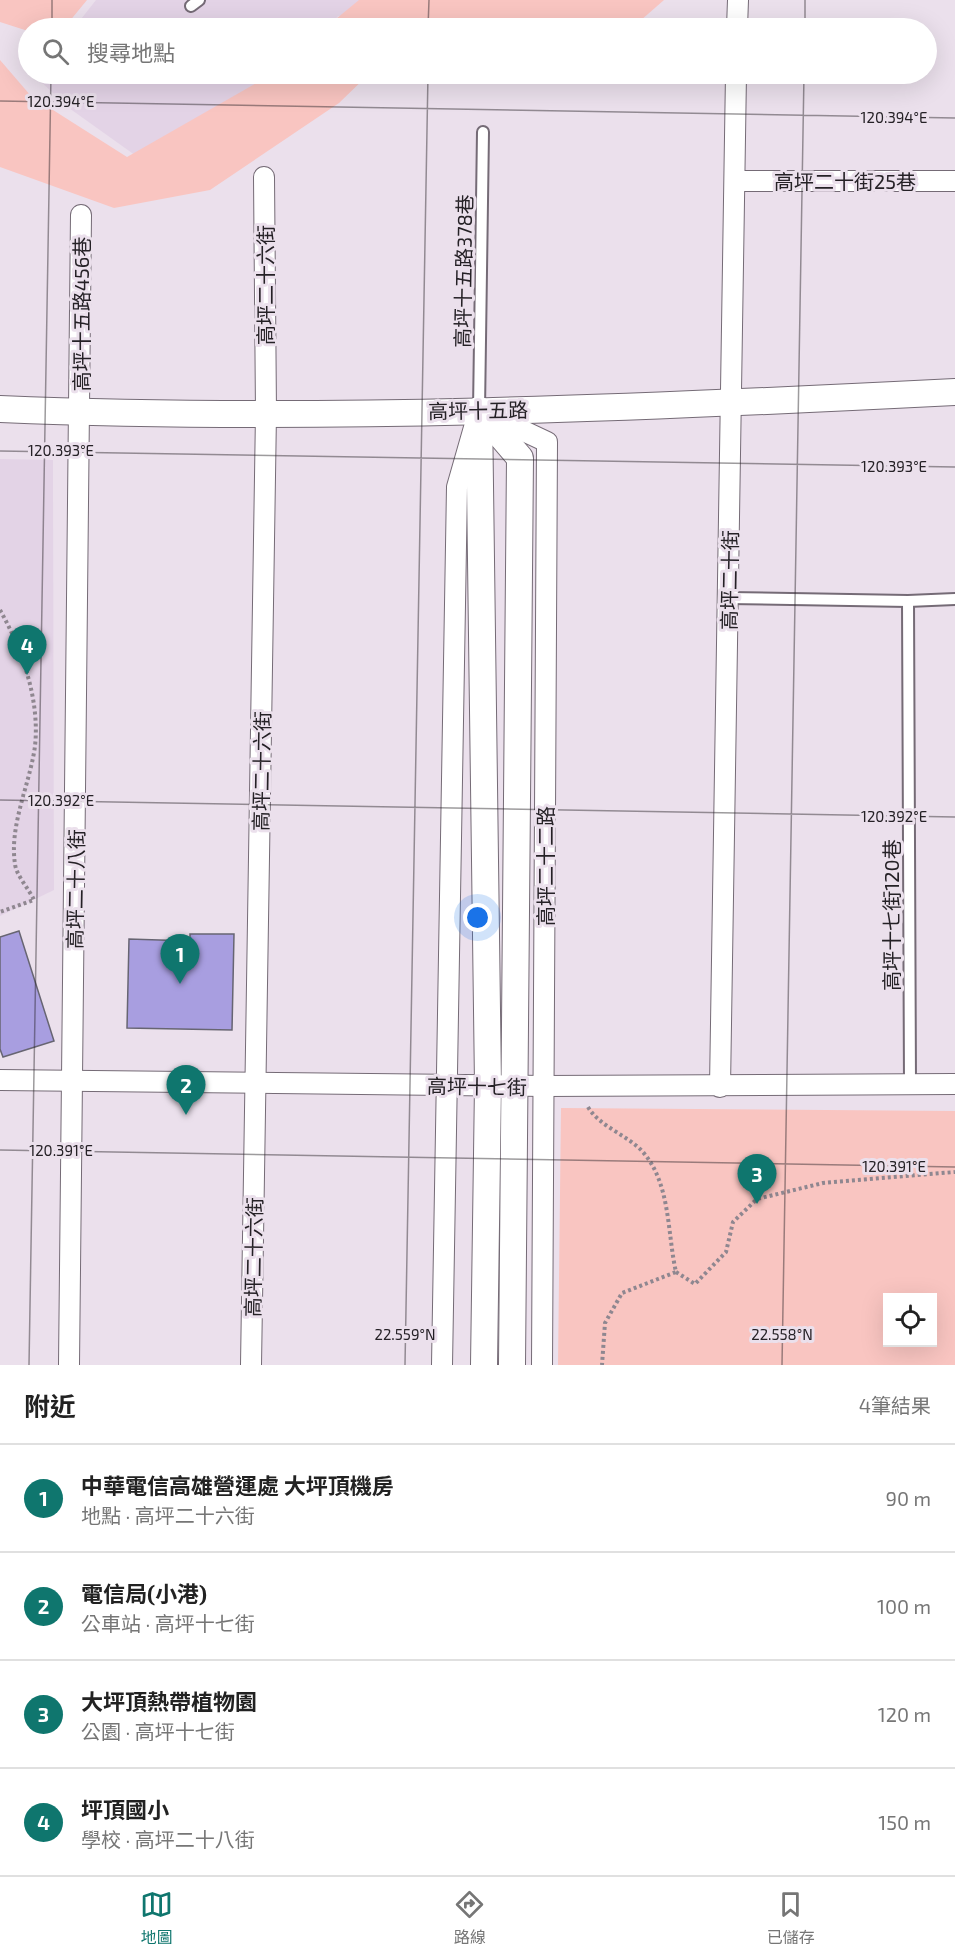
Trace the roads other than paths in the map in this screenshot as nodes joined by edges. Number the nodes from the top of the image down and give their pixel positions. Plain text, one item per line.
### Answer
1 (738, 0) edge
2 (737, 18) edge
3 (736, 84) edge
4 (483, 132) dead end
5 (264, 177) dead end
6 (735, 181) junction
7 (955, 181) edge
8 (81, 215) dead end
9 (955, 392) edge
10 (732, 403) junction
11 (0, 409) edge
12 (479, 410) junction
13 (80, 413) junction
14 (266, 413) junction
15 (728, 598) junction
16 (955, 599) edge
17 (908, 601) junction
18 (0, 1080) edge
19 (73, 1082) junction
20 (257, 1083) junction
21 (955, 1084) edge
22 (445, 1085) junction
23 (488, 1085) junction
24 (910, 1085) junction
25 (516, 1086) junction
26 (544, 1086) junction
27 (720, 1087) junction
28 (69, 1365) edge
29 (251, 1365) edge
30 (442, 1365) edge
31 (484, 1365) edge
32 (512, 1365) edge
33 (542, 1365) edge

1 - 2 street
3 - 6 street, 高坪二十街
4 - 12 lane, 高坪十五路378巷
5 - 14 street, 高坪二十六街
6 - 7 street, 高坪二十街25巷
6 - 10 street, 高坪二十街
8 - 13 street, 高坪十五路456巷
9 - 10 street, 高坪十五路
10 - 12 street, 高坪十五路
10 - 15 street, 高坪二十街
11 - 13 street, 高坪十五路
12 - 14 street, 高坪十五路
12 - 22 street
12 - 23 street
12 - 25 street, 高坪二十二路
12 - 26 street, 高坪二十二路
13 - 14 street, 高坪十五路
13 - 19 street, 高坪二十八街
14 - 20 street, 高坪二十六街
15 - 17 lane
15 - 27 street, 高坪二十街
16 - 17 lane
17 - 24 lane, 高坪十七街120巷
18 - 19 street, 高坪十七街
19 - 20 street, 高坪十七街
19 - 28 street, 高坪二十八街
20 - 22 street, 高坪十七街
20 - 29 street, 高坪二十六街
21 - 24 street, 高坪十七街
22 - 23 street, 高坪十七街
22 - 30 street
23 - 25 street, 高坪十七街
23 - 31 street
24 - 27 street, 高坪十七街
25 - 26 street, 高坪十七街
25 - 32 street, 高坪二十二路
26 - 27 street, 高坪十七街
26 - 33 street, 高坪二十二路

